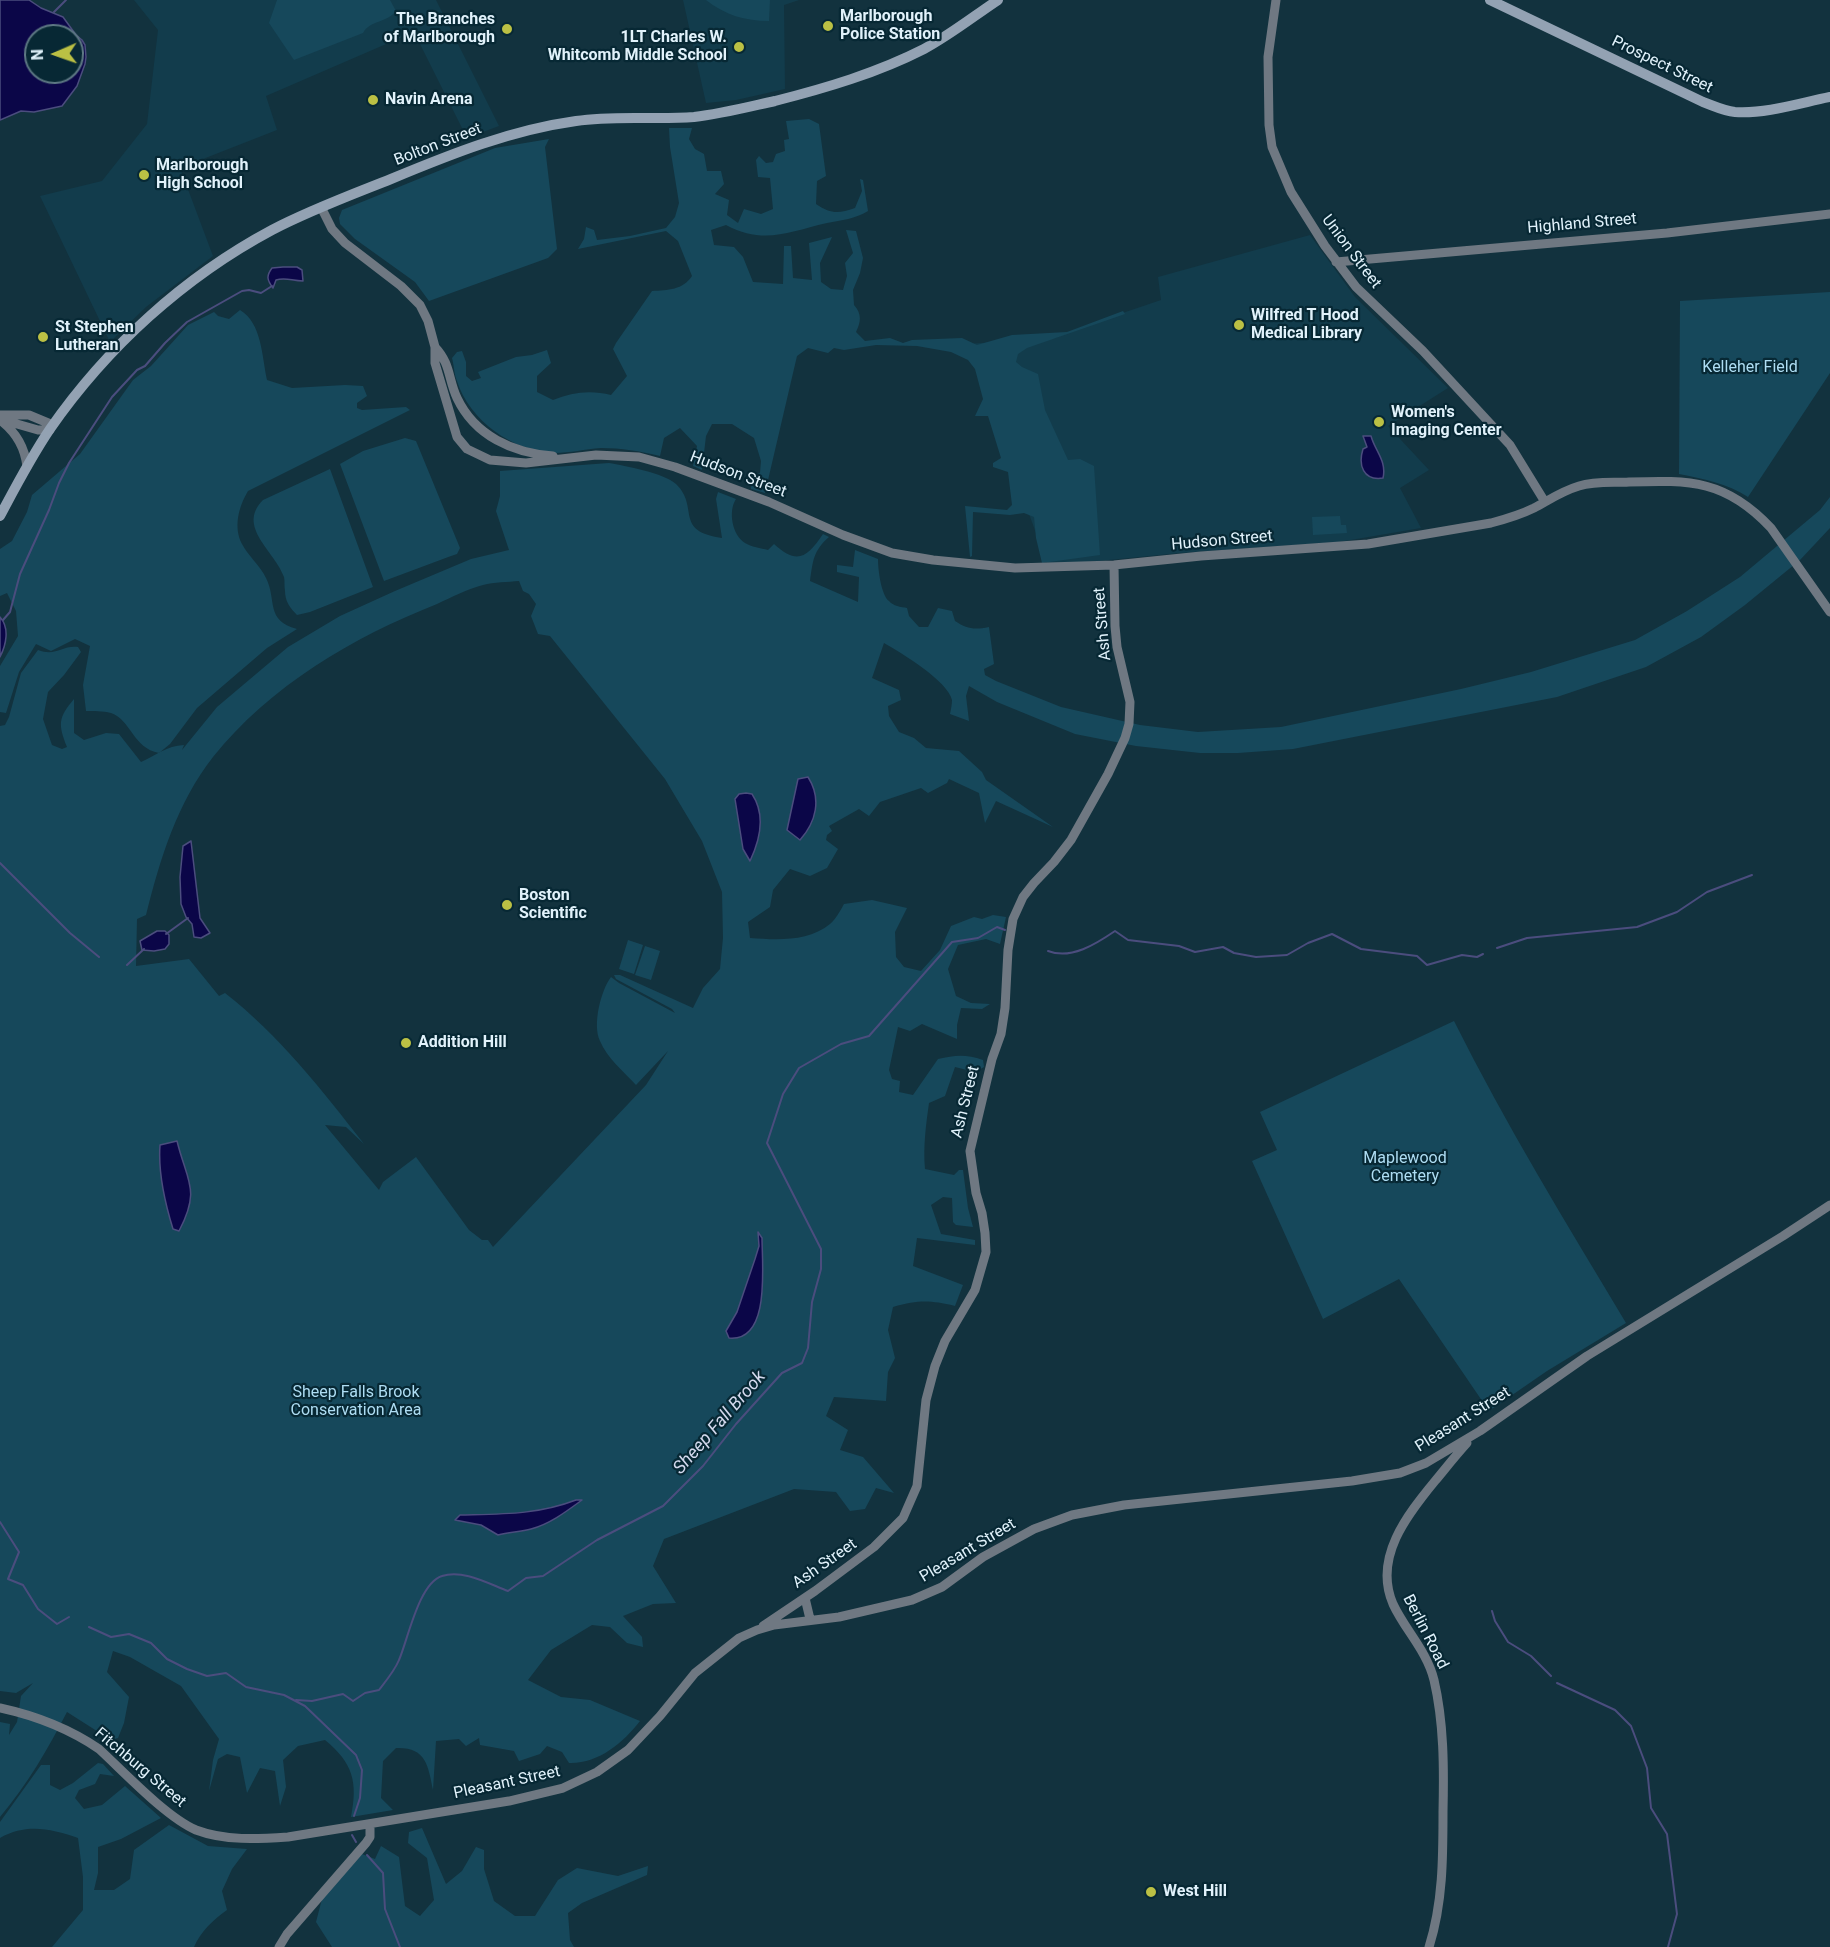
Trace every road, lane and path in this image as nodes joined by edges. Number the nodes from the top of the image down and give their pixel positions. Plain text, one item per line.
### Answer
1 (998, 0) edge
2 (1276, 0) edge
3 (1491, 0) edge
4 (1830, 97) edge
5 (321, 207) junction
6 (1830, 214) edge
7 (1336, 262) junction
8 (435, 347) junction
9 (0, 418) edge
10 (51, 427) junction
11 (567, 457) junction
12 (27, 467) junction
13 (1545, 502) junction
14 (0, 516) edge
15 (1114, 565) junction
16 (1830, 612) edge
17 (1830, 1205) edge
18 (1480, 1431) junction
19 (805, 1598) junction
20 (810, 1619) junction
21 (757, 1630) junction
22 (0, 1708) edge
23 (370, 1824) junction
24 (279, 1947) edge
25 (1429, 1947) edge

1 - 5 main road, Bolton Street
2 - 7 street, Union Street
3 - 4 main road, Prospect Street
5 - 8 street, Hudson Street
5 - 10 main road, Bolton Street
6 - 7 street, Highland Street
7 - 13 street, Union Street
8 - 11 street, Hudson Street
8 - 11 street, Hudson Street
9 - 10 street
9 - 12 street
10 - 12 main road, Bolton Street
11 - 15 street, Hudson Street
12 - 14 main road, Bolton Street
13 - 15 street, Hudson Street
13 - 16 street, Hudson Street
15 - 19 street, Ash Street
17 - 18 street, Pleasant Street
18 - 20 street, Pleasant Street
18 - 25 street, Berlin Road
19 - 20 street
19 - 21 street, Ash Street
20 - 21 street, Pleasant Street
21 - 23 street, Pleasant Street
22 - 23 street, Fitchburg Street
23 - 24 street

